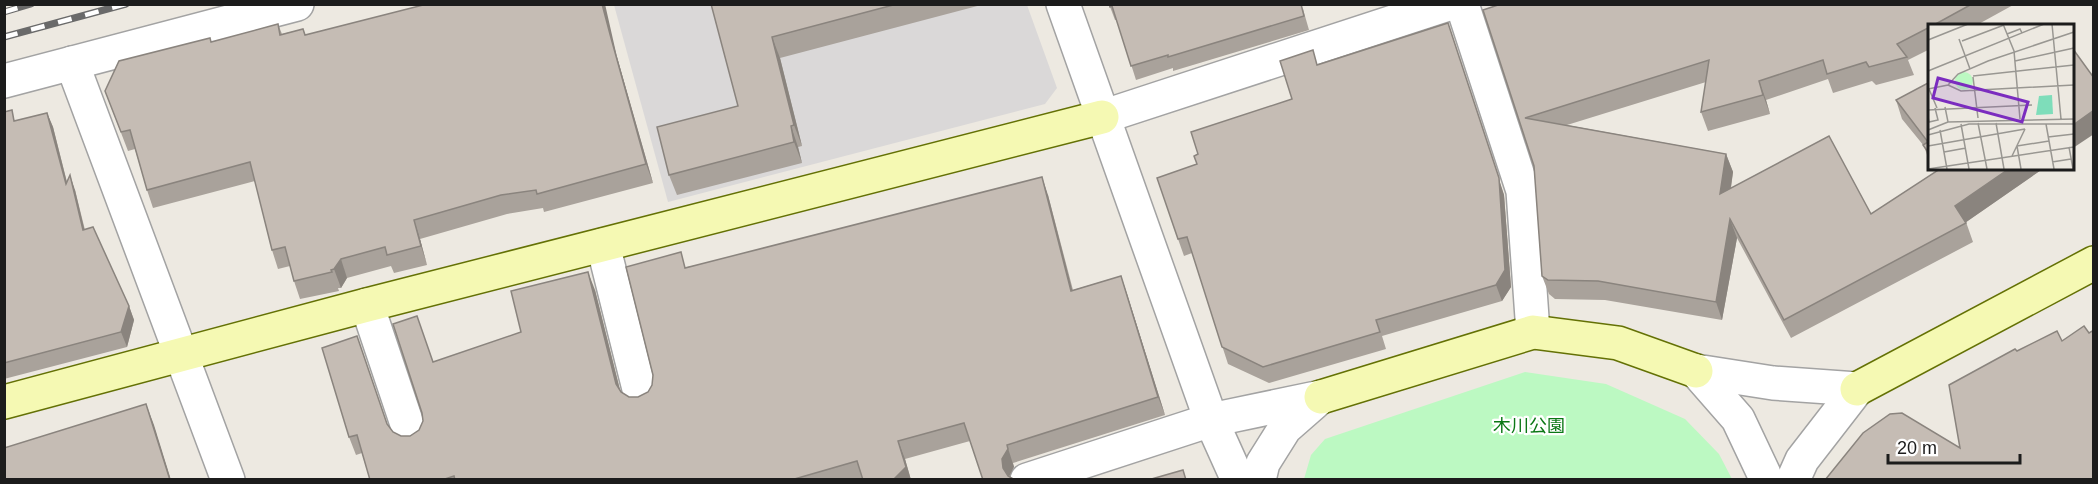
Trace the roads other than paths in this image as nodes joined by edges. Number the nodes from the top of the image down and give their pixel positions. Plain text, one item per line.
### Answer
1 (297, 4) edge
2 (1064, 4) edge
3 (1448, 4) edge
4 (1462, 4) edge
5 (72, 63) junction
6 (4, 81) edge
7 (1102, 117) junction
8 (603, 245) junction
9 (2094, 263) edge
10 (367, 305) junction
11 (1533, 332) junction
12 (181, 355) junction
13 (1696, 371) junction
14 (1857, 389) junction
15 (641, 397) edge
16 (1321, 397) junction
17 (4, 402) edge
18 (1211, 420) junction
19 (411, 435) edge
20 (228, 480) edge
21 (1027, 480) edge
22 (1238, 480) edge
23 (1259, 480) edge
24 (1764, 480) edge
25 (1793, 480) edge

1 - 5 street
2 - 7 street
3 - 7 street
4 - 11 street
5 - 6 street
5 - 12 street
7 - 8 street
7 - 18 street
8 - 10 street
8 - 15 street
9 - 14 street
10 - 12 street
10 - 19 street
11 - 13 street
11 - 16 street
12 - 17 street
12 - 20 street
13 - 14 street
13 - 24 street
14 - 25 street
16 - 18 street
16 - 23 street
18 - 21 street
18 - 22 street

